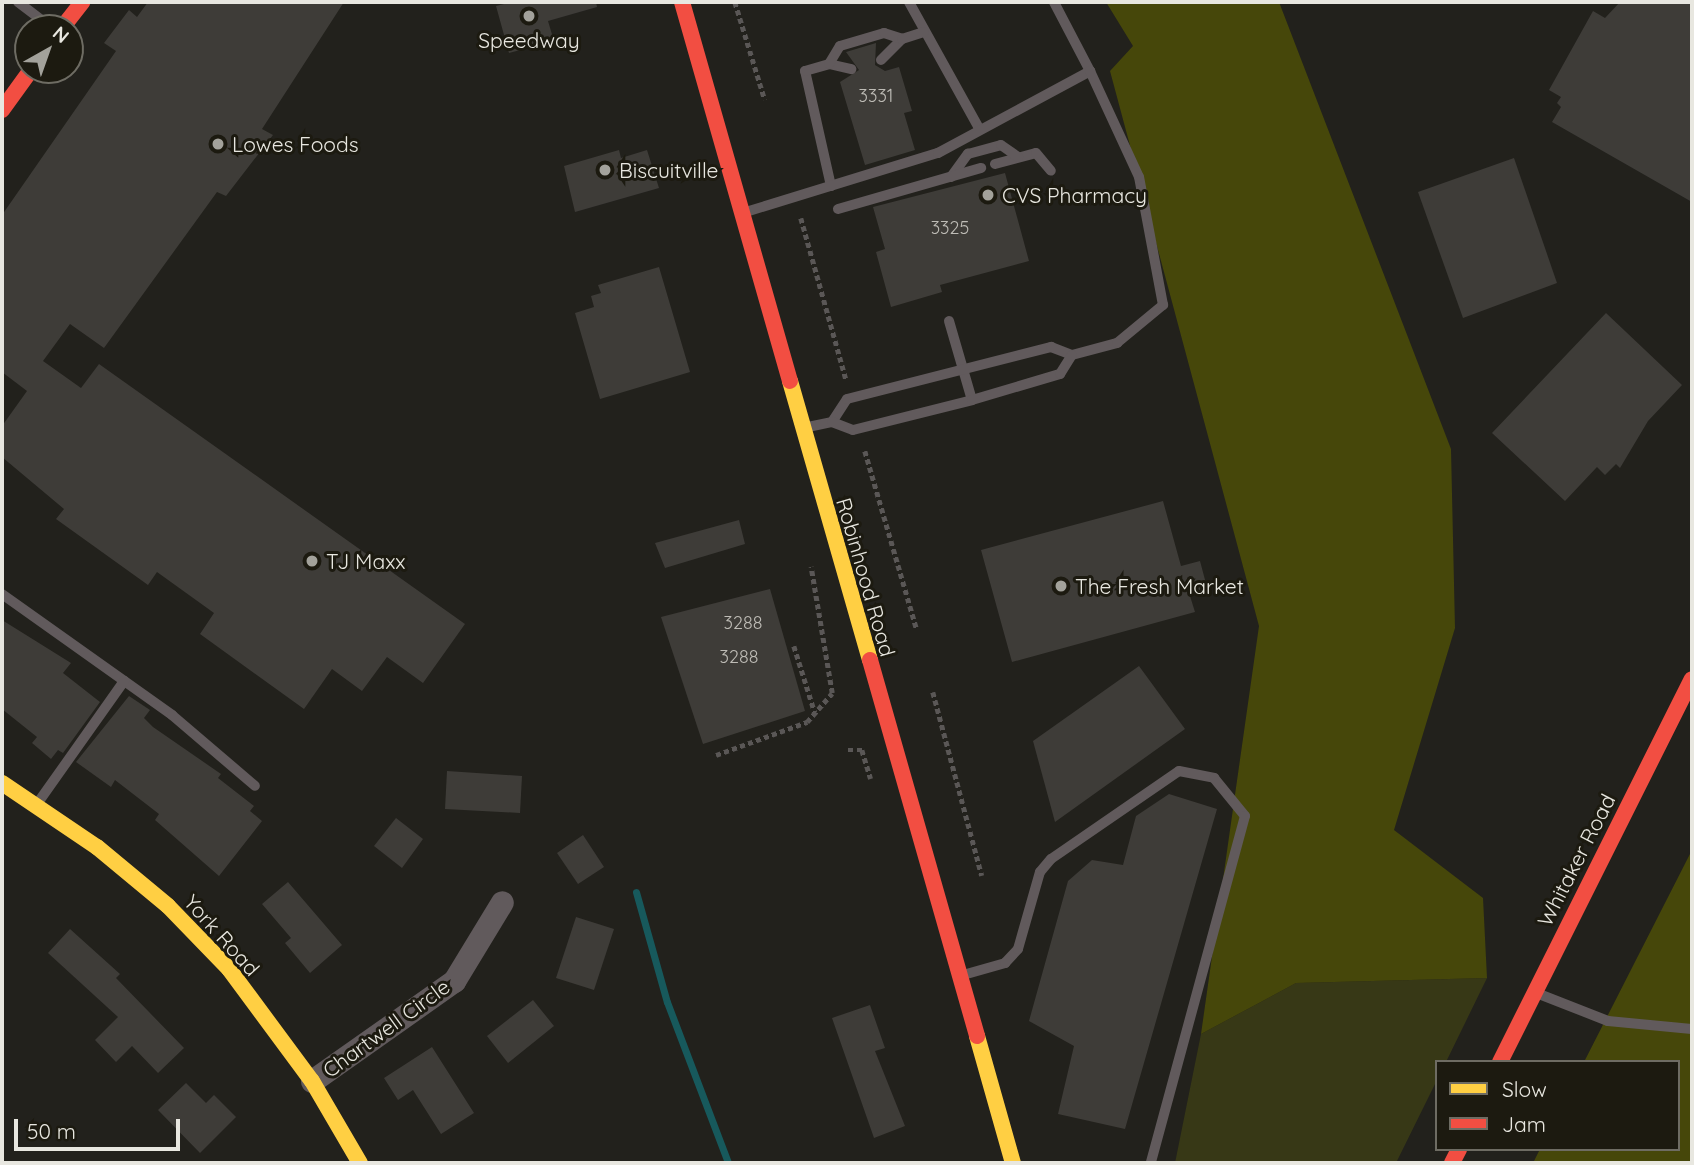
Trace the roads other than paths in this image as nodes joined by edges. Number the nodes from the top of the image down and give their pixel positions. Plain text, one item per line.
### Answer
1 (18, 2) edge
2 (682, 2) edge
3 (909, 2) edge
4 (1054, 2) edge
5 (34, 14) edge
6 (924, 32) junction
7 (902, 39) junction
8 (881, 60) dead end
9 (829, 64) junction
10 (851, 69) dead end
11 (1090, 71) junction
12 (21, 84) edge
13 (2, 110) edge
14 (980, 130) junction
15 (1018, 157) junction
16 (995, 164) dead end
17 (981, 168) dead end
18 (1051, 172) dead end
19 (951, 177) junction
20 (831, 186) junction
21 (838, 209) dead end
22 (741, 213) junction
23 (949, 321) dead end
24 (1072, 355) junction
25 (965, 369) junction
26 (972, 400) junction
27 (832, 422) junction
28 (802, 428) junction
29 (2, 594) edge
30 (1692, 679) edge
31 (124, 681) junction
32 (2, 783) edge
33 (255, 786) dead end
34 (36, 806) junction
35 (502, 902) dead end
36 (957, 976) junction
37 (1533, 992) junction
38 (1692, 1029) edge
39 (1501, 1060) edge
40 (312, 1081) junction
41 (360, 1163) edge
42 (1013, 1163) edge
43 (1151, 1163) edge

1 - 5 lane
2 - 22 main road, Robinhood Road
3 - 6 lane
4 - 11 lane
6 - 7 lane
6 - 14 lane
7 - 8 lane
7 - 9 lane
9 - 10 lane
9 - 20 lane
11 - 14 lane
11 - 24 lane
12 - 13 main road
14 - 20 lane
15 - 16 lane
15 - 18 lane
15 - 19 lane
17 - 19 lane
19 - 21 lane
20 - 22 lane
22 - 28 main road, Robinhood Road
23 - 25 lane
24 - 25 lane
24 - 26 lane
25 - 26 lane
25 - 27 lane
26 - 27 lane
27 - 28 lane
28 - 36 main road, Robinhood Road
29 - 31 lane
30 - 37 main road, Whitaker Road
31 - 33 lane
31 - 34 lane
32 - 34 main road, York Road
34 - 40 main road, York Road
35 - 40 street, Chartwell Circle
36 - 42 main road, Robinhood Road
36 - 43 lane
37 - 38 lane
37 - 39 main road, Whitaker Road
40 - 41 main road, York Road

